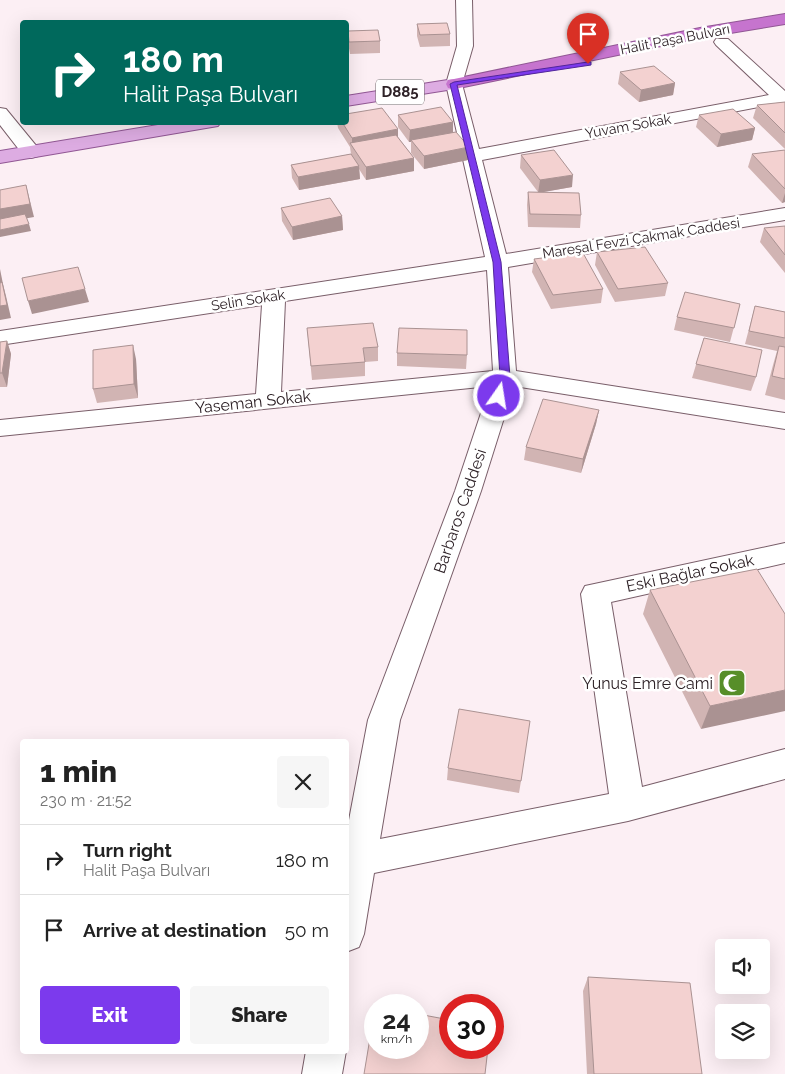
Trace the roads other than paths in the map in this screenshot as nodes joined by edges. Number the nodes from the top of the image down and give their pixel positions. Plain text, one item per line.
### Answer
1 (464, 0) edge
2 (785, 19) edge
3 (785, 32) edge
4 (722, 42) junction
5 (454, 84) junction
6 (784, 98) edge
7 (349, 101) edge
8 (0, 113) edge
9 (194, 125) edge
10 (31, 152) junction
11 (471, 156) junction
12 (0, 157) edge
13 (785, 214) edge
14 (497, 262) junction
15 (274, 296) junction
16 (0, 338) edge
17 (505, 377) junction
18 (268, 401) junction
19 (785, 421) edge
20 (0, 428) edge
21 (785, 553) edge
22 (785, 764) edge
23 (628, 806) junction
24 (360, 860) junction
25 (349, 918) edge
26 (325, 1054) edge
27 (322, 1074) edge

1 - 5 street
2 - 5 highway, Halit Paşa Bulvarı / D885
3 - 4 highway, Halit Paşa Bulvarı / D885
4 - 5 highway, Halit Paşa Bulvarı / D885
4 - 6 street
5 - 7 main road, D885
5 - 11 street, Barbaros Caddesi
6 - 11 street, Yuvam Sokak
8 - 10 street
9 - 10 main road
10 - 12 main road
11 - 14 street, Barbaros Caddesi
13 - 14 street, Mareşal Fevzi Çakmak Caddesi
14 - 15 street, Selin Sokak
14 - 17 street, Barbaros Caddesi
15 - 16 street, Selin Sokak
15 - 18 street
17 - 18 street, Yaseman Sokak
17 - 19 street, Yaseman Sokak
17 - 24 street, Barbaros Caddesi
18 - 20 street, Yaseman Sokak
21 - 23 street, Eski Bağlar Sokak
22 - 23 street
23 - 24 street
24 - 25 street, Barbaros Caddesi
26 - 27 street

